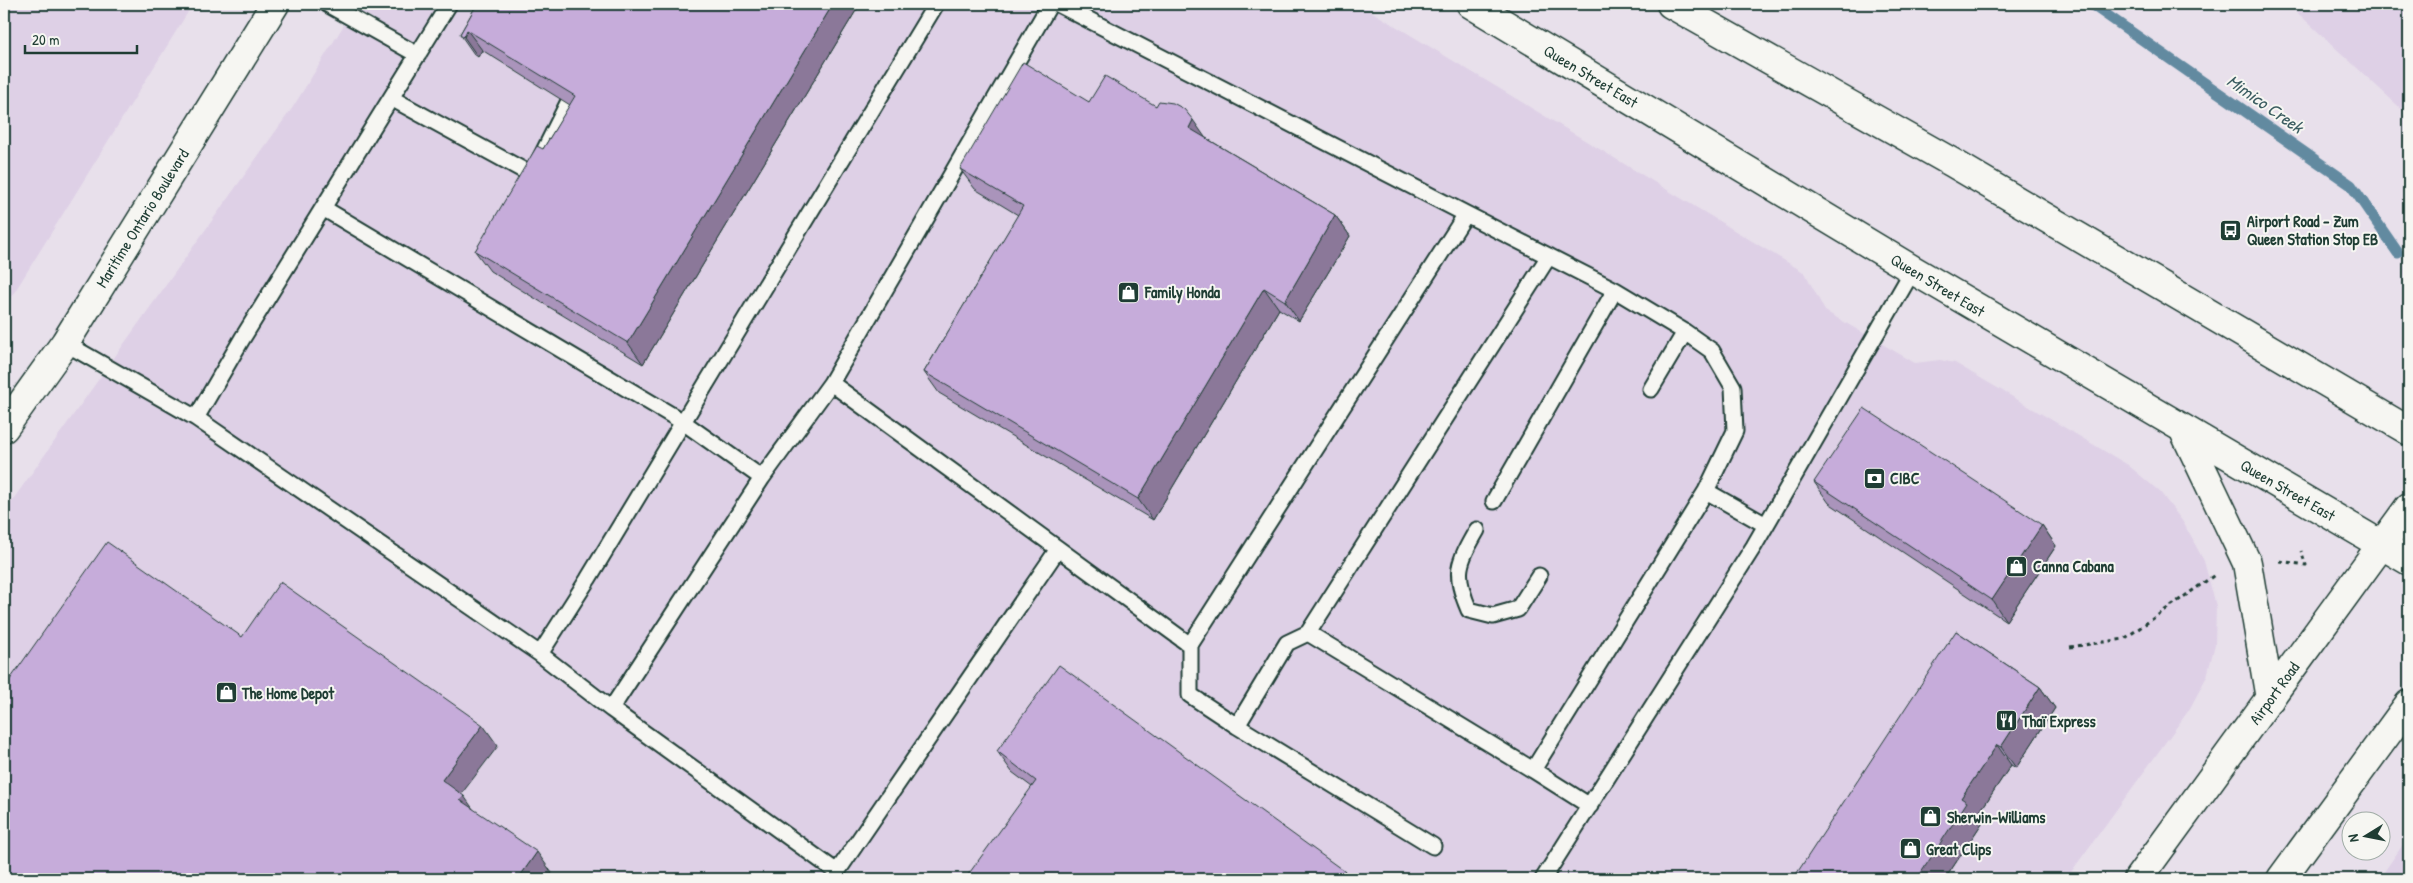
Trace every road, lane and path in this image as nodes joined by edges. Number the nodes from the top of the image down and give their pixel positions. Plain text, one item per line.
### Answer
1 (275, 4) edge
2 (327, 4) edge
3 (449, 4) edge
4 (936, 4) edge
5 (1050, 4) edge
6 (1058, 4) edge
7 (1471, 4) edge
8 (1671, 4) edge
9 (418, 55) junction
10 (391, 98) junction
11 (568, 103) edge
12 (323, 208) junction
13 (1466, 214) junction
14 (1549, 256) junction
15 (1913, 270) junction
16 (1615, 290) junction
17 (1685, 332) junction
18 (65, 343) junction
19 (831, 383) junction
20 (1651, 389) dead end
21 (196, 418) junction
22 (684, 422) junction
23 (4, 428) edge
24 (2183, 429) junction
25 (2409, 431) edge
26 (762, 478) junction
27 (1706, 491) junction
28 (1494, 501) dead end
29 (2409, 507) edge
30 (1766, 525) junction
31 (1477, 530) dead end
32 (2382, 545) junction
33 (1058, 549) junction
34 (2301, 551) dead end
35 (2272, 560) dead end
36 (2409, 561) edge
37 (2219, 572) dead end
38 (1539, 576) dead end
39 (1308, 633) junction
40 (1190, 644) junction
41 (2070, 647) dead end
42 (540, 654) junction
43 (2270, 699) junction
44 (2409, 704) edge
45 (611, 709) junction
46 (1237, 726) junction
47 (1533, 770) junction
48 (1590, 806) junction
49 (1433, 846) dead end
50 (1543, 879) edge
51 (2138, 879) edge
52 (2281, 879) edge

1 - 18 main road, Maritime Ontario Boulevard
2 - 9 lane
3 - 9 lane
4 - 22 lane
5 - 19 lane
6 - 13 lane
7 - 15 main road, Queen Street East
8 - 25 main road
9 - 10 lane
10 - 11 lane
10 - 12 lane
12 - 21 lane
12 - 22 lane
13 - 14 lane
13 - 40 lane
14 - 16 lane
14 - 39 lane
15 - 24 main road, Queen Street East
15 - 30 lane
16 - 17 lane
16 - 28 lane
17 - 20 lane
17 - 27 lane
18 - 21 lane
18 - 23 main road, Maritime Ontario Boulevard
19 - 26 lane
19 - 33 lane
21 - 42 lane
22 - 26 lane
22 - 42 lane
24 - 32 main road, Queen Street East
24 - 43 main road
26 - 45 lane
27 - 30 lane
27 - 47 lane
29 - 32 main road, Airport Road
30 - 48 lane
31 - 38 lane
32 - 36 main road, Queen Street East
32 - 43 main road, Airport Road
33 - 40 lane
33 - 45 lane
34 - 35 path
37 - 41 path
39 - 46 lane
39 - 47 lane
40 - 46 lane
42 - 45 lane
43 - 51 main road, Airport Road
44 - 52 main road
46 - 49 lane
47 - 48 lane
48 - 50 lane

